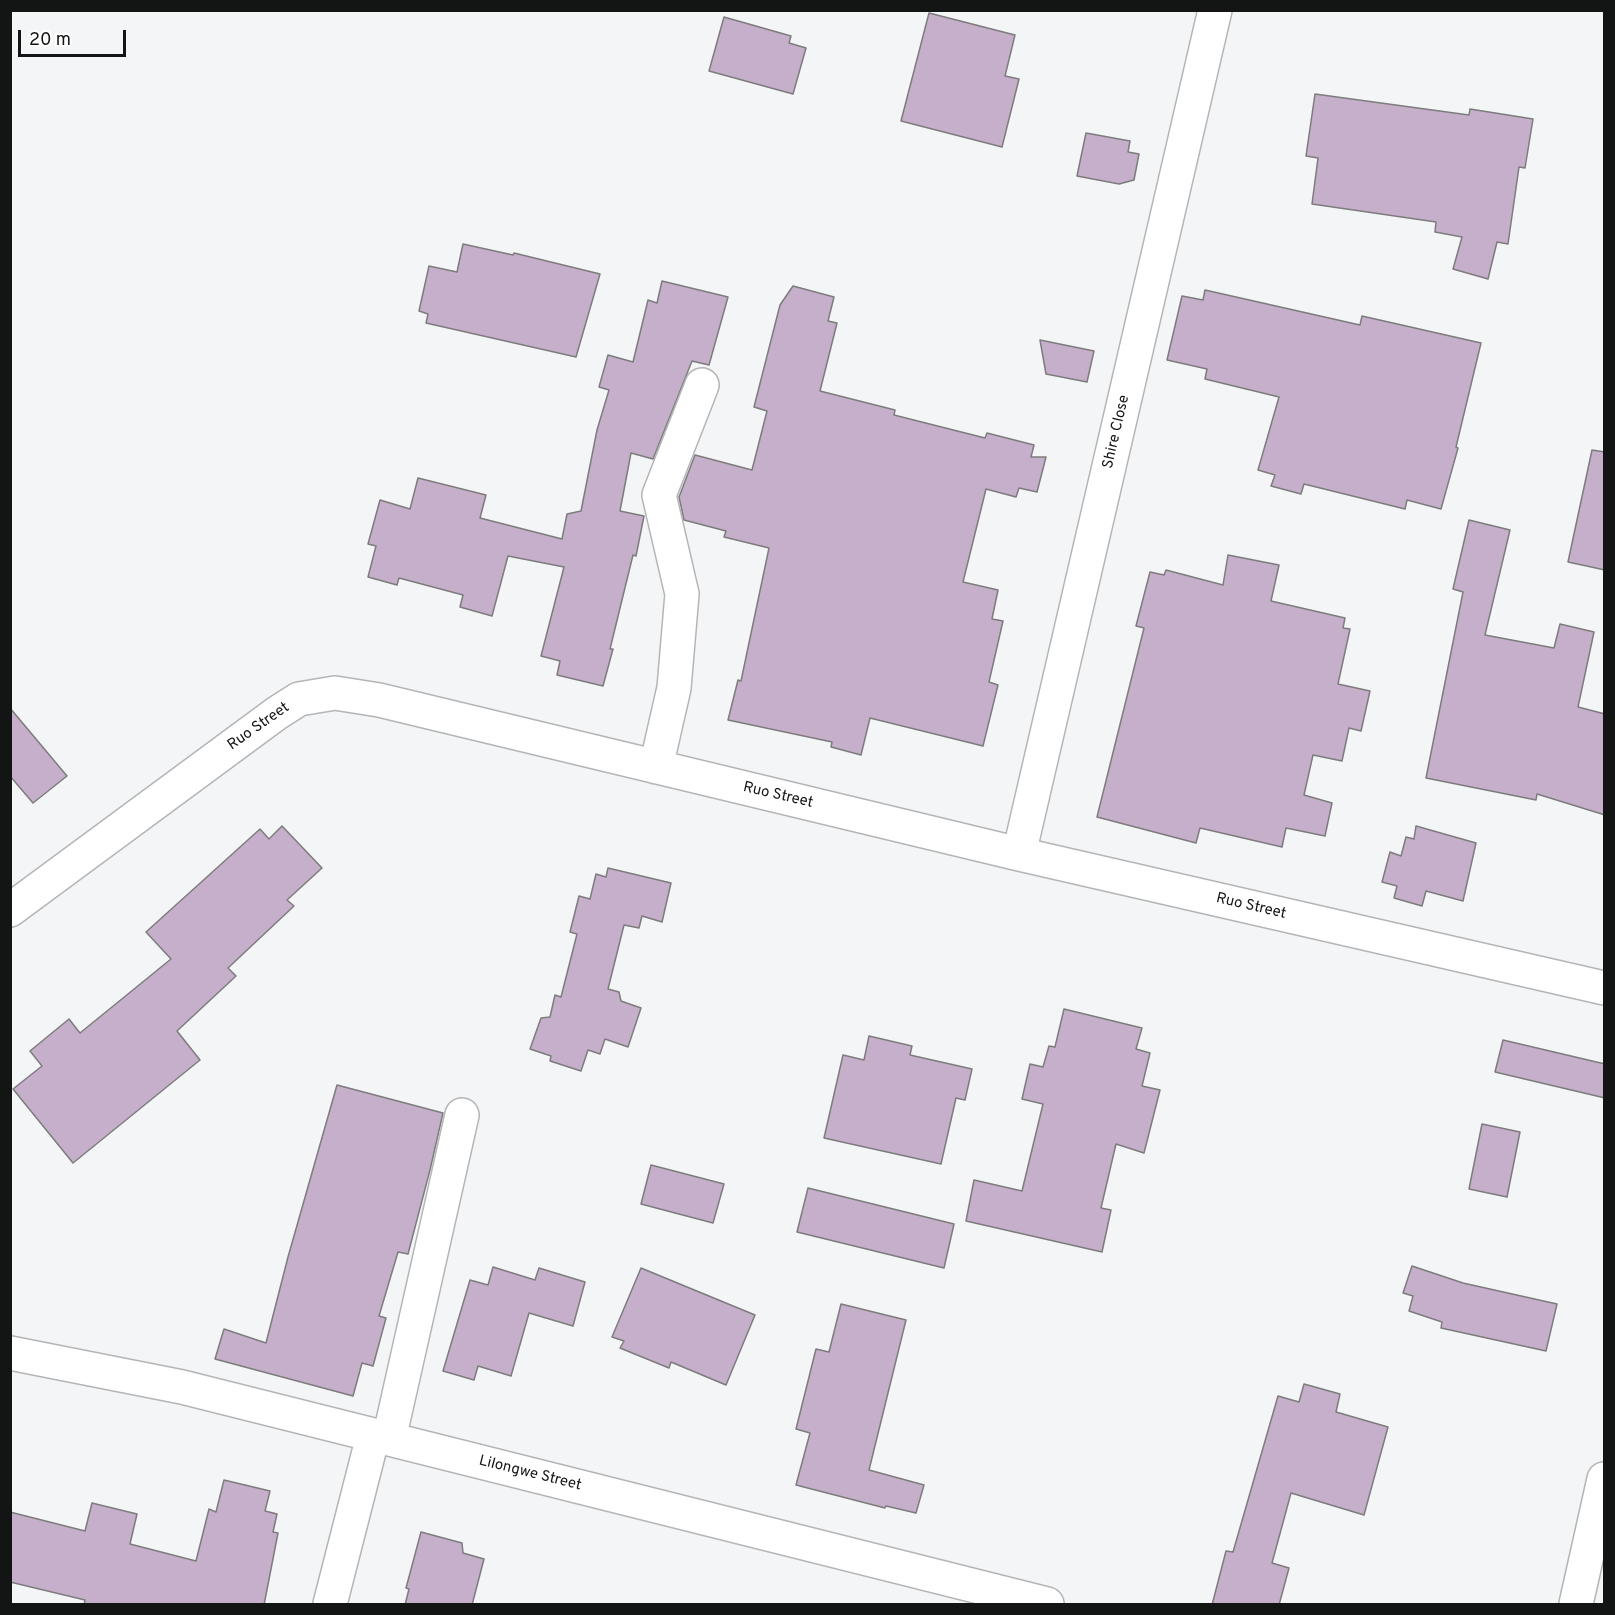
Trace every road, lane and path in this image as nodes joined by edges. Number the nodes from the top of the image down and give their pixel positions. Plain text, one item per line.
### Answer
1 (1215, 10) edge
2 (702, 385) dead end
3 (656, 767) junction
4 (1019, 854) junction
5 (10, 910) edge
6 (1605, 988) edge
7 (462, 1115) dead end
8 (10, 1353) edge
9 (381, 1437) junction
10 (1605, 1479) edge
11 (330, 1605) edge
12 (1047, 1605) edge
13 (1576, 1605) edge

1 - 4 street, Shire Close
2 - 3 street
3 - 4 street, Ruo Street
3 - 5 street, Ruo Street
4 - 6 street, Ruo Street
7 - 9 street
8 - 9 street, Lilongwe Street
9 - 11 street
9 - 12 street, Lilongwe Street
10 - 13 street

